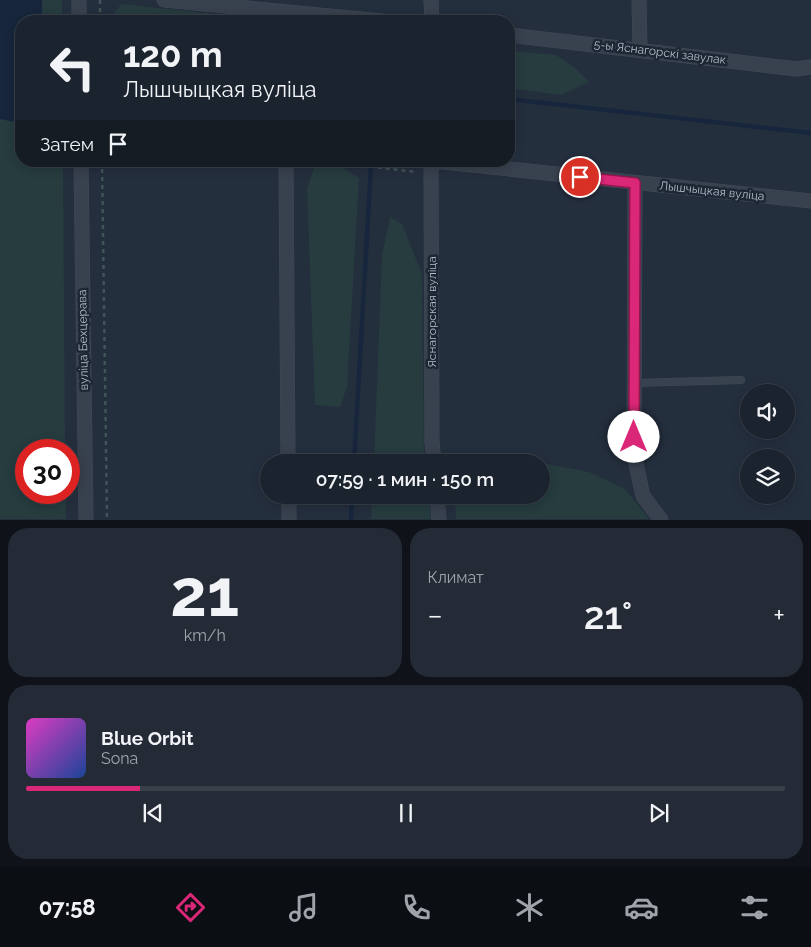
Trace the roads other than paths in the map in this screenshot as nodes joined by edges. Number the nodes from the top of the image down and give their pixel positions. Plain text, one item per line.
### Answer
1 (79, 0) edge
2 (164, 0) edge
3 (431, 0) edge
4 (639, 0) edge
5 (79, 15) edge
6 (320, 15) edge
7 (432, 15) edge
8 (515, 36) edge
9 (640, 49) junction
10 (811, 67) edge
11 (81, 167) edge
12 (286, 167) edge
13 (433, 167) edge
14 (488, 167) edge
15 (635, 183) junction
16 (811, 201) edge
17 (742, 380) dead end
18 (634, 383) junction
19 (288, 454) edge
20 (433, 454) edge
21 (288, 504) edge
22 (438, 504) edge
23 (86, 520) edge
24 (289, 520) edge
25 (439, 520) edge
26 (660, 520) edge

1 - 5 street
2 - 6 street
3 - 7 street
4 - 9 street
8 - 9 street, 5-ы Яснагорскі завулак
9 - 10 street, 5-ы Яснагорскі завулак
11 - 23 street, вуліца Бехцерава
12 - 19 street
13 - 20 street, Яснагорская вуліца
14 - 15 street, Лышчыцкая вуліца
15 - 16 street, Лышчыцкая вуліца
15 - 18 street
17 - 18 lane
18 - 26 street
21 - 24 street
22 - 25 street

